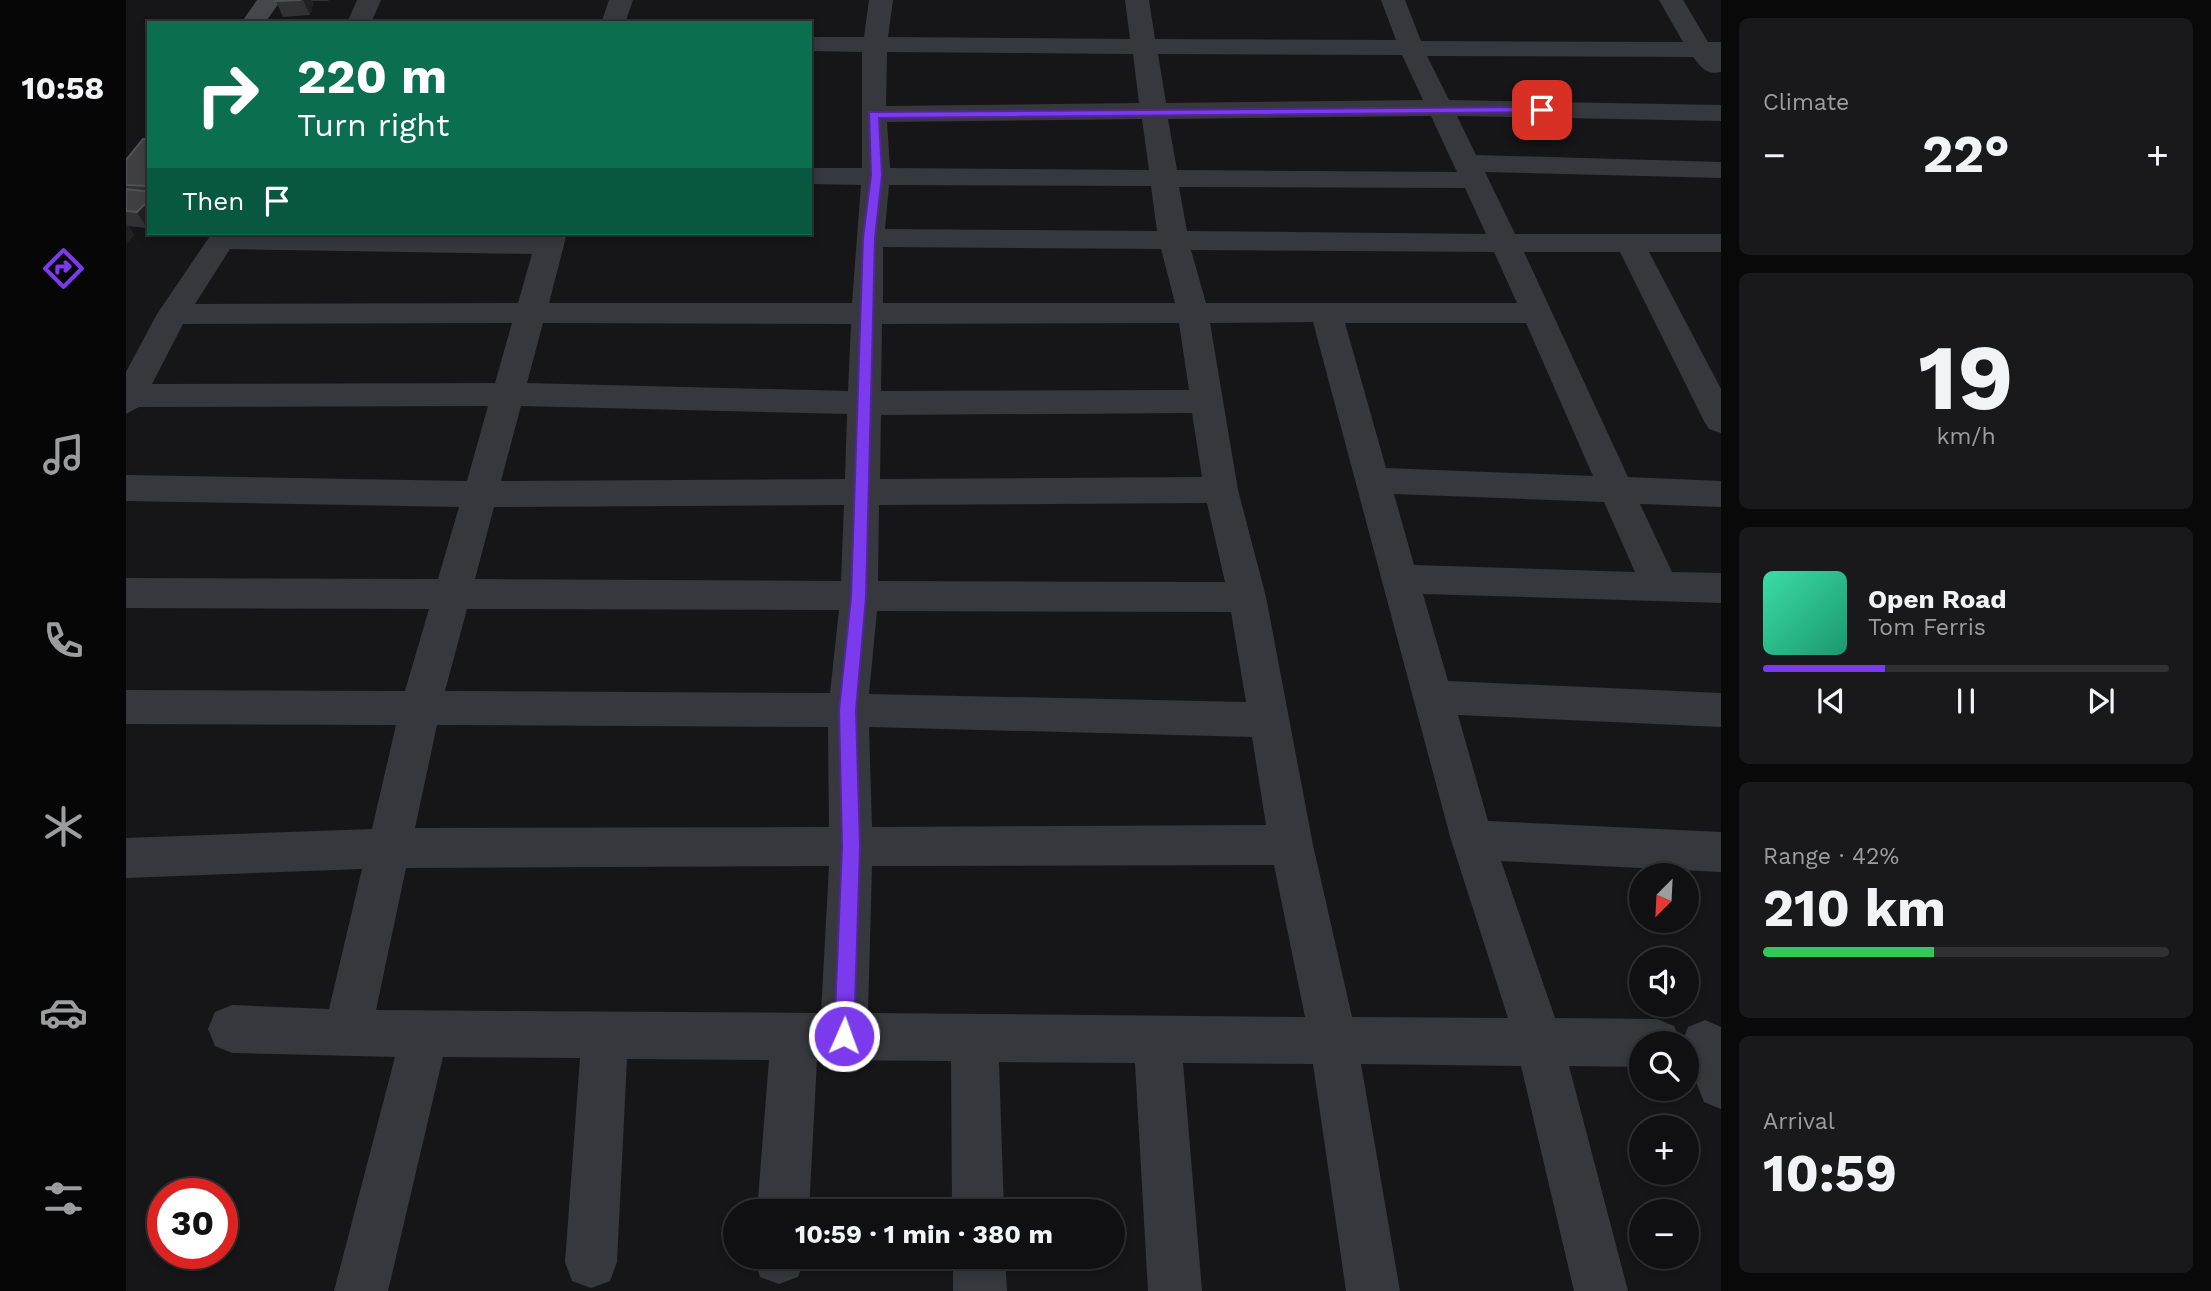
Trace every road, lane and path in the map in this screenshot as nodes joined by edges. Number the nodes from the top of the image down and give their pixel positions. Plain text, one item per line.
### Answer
1 (270, 0) edge
2 (369, 0) edge
3 (621, 0) edge
4 (881, 0) edge
5 (1137, 0) edge
6 (1394, 0) edge
7 (1671, 0) edge
8 (254, 21) edge
9 (360, 21) edge
10 (614, 21) edge
11 (812, 44) edge
12 (875, 44) junction
13 (1145, 46) junction
14 (1411, 48) junction
15 (1710, 50) edge
16 (1721, 75) edge
17 (1440, 108) junction
18 (1155, 112) junction
19 (1721, 113) edge
20 (873, 114) junction
21 (1721, 170) edge
22 (1471, 172) junction
23 (876, 175) junction
24 (812, 176) edge
25 (1164, 178) junction
26 (224, 236) edge
27 (869, 238) junction
28 (552, 239) edge
29 (1173, 239) junction
30 (1505, 243) junction
31 (1721, 243) edge
32 (1631, 245) junction
33 (531, 311) junction
34 (1193, 313) junction
35 (1326, 313) junction
36 (1535, 313) junction
37 (173, 314) junction
38 (867, 316) junction
39 (508, 394) junction
40 (128, 399) edge
41 (1206, 401) junction
42 (865, 403) junction
43 (1721, 421) edge
44 (1372, 481) junction
45 (126, 488) edge
46 (1618, 489) junction
47 (1221, 490) junction
48 (861, 492) junction
49 (480, 494) junction
50 (1721, 494) edge
51 (1400, 579) junction
52 (1660, 587) junction
53 (1721, 588) edge
54 (453, 592) junction
55 (126, 593) edge
56 (859, 597) junction
57 (1247, 597) junction
58 (1433, 697) junction
59 (126, 707) edge
60 (1721, 709) edge
61 (420, 710) junction
62 (848, 710) junction
63 (1271, 720) junction
64 (1472, 840) junction
65 (1292, 845) junction
66 (851, 847) junction
67 (387, 848) junction
68 (1721, 852) edge
69 (126, 858) edge
70 (232, 1029) dead end
71 (347, 1033) junction
72 (425, 1033) junction
73 (605, 1034) junction
74 (795, 1036) junction
75 (844, 1036) junction
76 (975, 1037) junction
77 (1157, 1038) junction
78 (1333, 1039) junction
79 (1539, 1040) junction
80 (1629, 1042) edge
81 (783, 1199) edge
82 (978, 1199) edge
83 (591, 1262) dead end
84 (979, 1269) edge
85 (361, 1291) edge
86 (980, 1291) edge
87 (1175, 1291) edge
88 (1373, 1291) edge
89 (1601, 1291) edge

1 - 8 street
2 - 9 street
3 - 10 street
4 - 12 street
5 - 13 street
6 - 14 street
7 - 15 street
11 - 12 street
12 - 13 street
12 - 20 street
13 - 14 street
13 - 18 street
14 - 15 street
14 - 17 street
15 - 16 street
17 - 18 street
17 - 19 street
17 - 22 street
18 - 20 street
18 - 25 street
20 - 23 street
21 - 22 street
22 - 25 street
22 - 30 street
23 - 24 street
23 - 25 street
23 - 27 street
25 - 29 street
26 - 28 street
26 - 37 street
27 - 29 street
27 - 38 street
28 - 33 street
29 - 30 street
29 - 34 street
30 - 32 street
30 - 36 street
31 - 32 street
32 - 43 street
33 - 37 street
33 - 38 street
33 - 39 street
34 - 35 street
34 - 38 street
34 - 41 street
35 - 36 street
35 - 44 street
36 - 46 street
37 - 40 street
38 - 42 street
39 - 40 street
39 - 42 street
39 - 49 street
41 - 42 street
41 - 47 street
42 - 48 street
44 - 46 street
44 - 51 street
45 - 49 street
46 - 50 street
46 - 52 street
47 - 48 street
47 - 57 street
48 - 49 street
48 - 56 street
49 - 54 street
51 - 52 street
51 - 58 street
52 - 53 street
54 - 55 street
54 - 56 street
54 - 61 street
56 - 57 street
56 - 62 street
57 - 63 street
58 - 60 street
58 - 64 street
59 - 61 street
61 - 62 street
61 - 67 street
62 - 63 street
62 - 66 street
63 - 65 street
64 - 68 street
64 - 79 street
65 - 66 street
65 - 78 street
66 - 67 street
66 - 75 street
67 - 69 street
67 - 71 street
70 - 71 street
71 - 72 street
72 - 73 street
72 - 85 street
73 - 74 street
73 - 83 street
74 - 75 street
74 - 81 street
75 - 76 street
76 - 77 street
76 - 82 street
77 - 78 street
77 - 87 street
78 - 79 street
78 - 88 street
79 - 80 street
79 - 89 street
84 - 86 street

